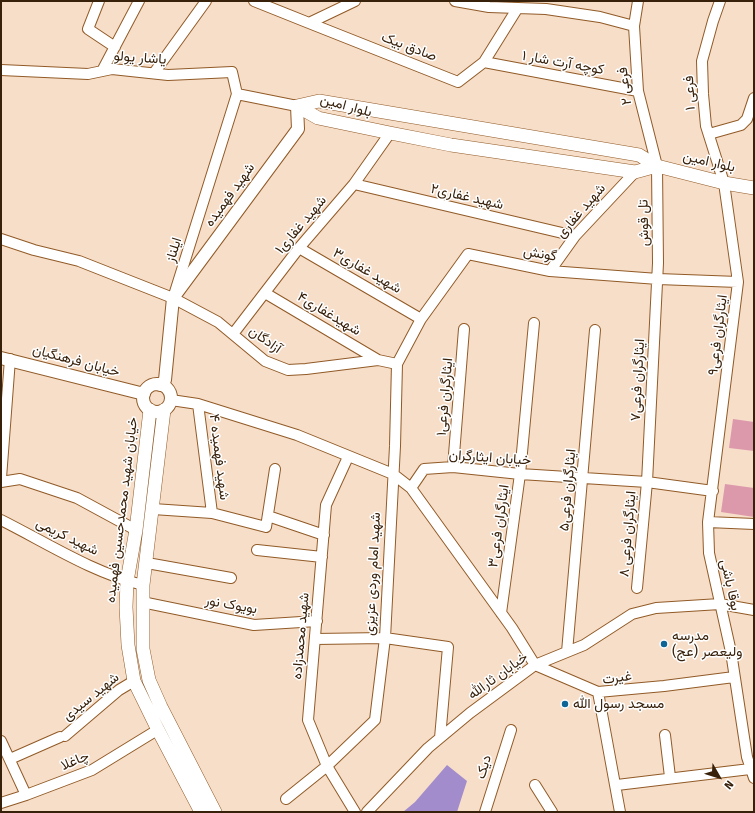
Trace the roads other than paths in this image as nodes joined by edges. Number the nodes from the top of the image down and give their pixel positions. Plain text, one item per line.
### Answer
1 (99, 1) edge
2 (139, 1) edge
3 (206, 1) edge
4 (254, 1) edge
5 (355, 1) edge
6 (455, 1) edge
7 (638, 1) edge
8 (720, 1) edge
9 (490, 4) edge
10 (517, 9) junction
11 (309, 23) junction
12 (634, 26) junction
13 (115, 48) junction
14 (484, 62) junction
15 (1, 70) edge
16 (102, 71) junction
17 (154, 73) junction
18 (638, 91) junction
19 (237, 94) junction
20 (754, 98) edge
21 (297, 106) junction
22 (390, 134) junction
23 (709, 134) junction
24 (657, 166) junction
25 (635, 172) junction
26 (354, 184) junction
27 (724, 184) junction
28 (754, 188) edge
29 (575, 236) junction
30 (1, 239) edge
31 (299, 248) junction
32 (550, 271) junction
33 (658, 279) junction
34 (738, 282) junction
35 (265, 293) junction
36 (173, 298) junction
37 (421, 318) junction
38 (534, 323) dead end
39 (464, 329) dead end
40 (595, 330) dead end
41 (233, 334) junction
42 (5, 359) edge
43 (378, 360) junction
44 (396, 364) junction
45 (160, 385) junction
46 (144, 394) junction
47 (198, 404) junction
48 (168, 405) junction
49 (150, 410) junction
50 (3, 433) edge
51 (348, 457) junction
52 (453, 467) junction
53 (275, 469) dead end
54 (393, 474) junction
55 (520, 474) junction
56 (1, 478) edge
57 (584, 478) junction
58 (1, 482) edge
59 (647, 482) junction
60 (411, 488) junction
61 (713, 491) junction
62 (153, 509) junction
63 (212, 513) junction
64 (268, 516) junction
65 (1, 520) edge
66 (708, 522) junction
67 (754, 524) edge
68 (136, 530) junction
69 (324, 535) junction
70 (257, 550) dead end
71 (322, 557) junction
72 (147, 563) junction
73 (232, 578) dead end
74 (127, 581) junction
75 (143, 585) junction
76 (637, 588) dead end
77 (142, 602) junction
78 (720, 604) junction
79 (754, 610) edge
80 (501, 613) junction
81 (317, 621) junction
82 (385, 638) junction
83 (315, 639) junction
84 (567, 652) junction
85 (535, 665) junction
86 (734, 677) junction
87 (134, 681) junction
88 (598, 692) junction
89 (511, 730) dead end
90 (154, 732) dead end
91 (665, 735) dead end
92 (440, 738) junction
93 (1, 741) edge
94 (6, 754) edge
95 (327, 766) junction
96 (750, 769) junction
97 (670, 778) junction
98 (754, 778) edge
99 (535, 785) dead end
100 (617, 785) junction
101 (26, 795) junction
102 (286, 799) dead end
103 (1, 803) edge
104 (201, 812) edge
105 (215, 812) edge
106 (354, 812) edge
107 (367, 812) edge
108 (485, 812) edge
109 (552, 812) edge
110 (620, 812) edge

1 - 13 street
2 - 13 street
3 - 17 street
4 - 11 street
5 - 11 street
6 - 9 street
7 - 12 street, فرعی ۲
8 - 23 street, فرعی ۱
9 - 10 street
10 - 12 street
10 - 14 street, صادق بیک
11 - 14 street, صادق بیک
12 - 18 street, فرعی ۲
13 - 16 street
14 - 18 street, کوچه آرت شار ۱
15 - 16 street, یاشار یولو
16 - 17 street, یاشار یولو
17 - 19 street, یاشار یولو
18 - 24 street, فرعی ۲
19 - 21 street
19 - 36 street, ایلناز
20 - 23 street
21 - 22 main road, بلوار امین
21 - 24 main road, بلوار امین
21 - 36 street, شهید فهمیده
22 - 25 main road, بلوار امین
22 - 26 street, شهید غفاری۱
23 - 27 street, فرعی ۱
24 - 25 main road, بلوار امین
24 - 27 main road, بلوار امین
24 - 33 street, تل قوش
25 - 29 street, شهید غفاری
26 - 29 street, شهید غفاری۲
26 - 31 street, شهید غفاری۱
27 - 28 main road, بلوار امین
27 - 34 street, ایثارگران فرعی۹
29 - 32 street, شهید غفاری
30 - 36 street
31 - 35 street, شهید غفاری۱
31 - 37 street, شهید غفاری۳
32 - 33 street, گونش
32 - 37 street, گونش
33 - 34 street, گونش
33 - 59 street, ایثارگران فرعی۷
34 - 61 street, ایثارگران فرعی۹
35 - 41 street, شهید غفاری۱
35 - 43 street, شهیدغفاری۴
36 - 41 street, آزادگان
36 - 45 street
37 - 44 street, گونش
38 - 55 street, ایثارگران فرعی۳
39 - 52 street, ایثارگران فرعی۱
40 - 57 street, ایثارگران فرعی۵
41 - 43 street, آزادگان
42 - 46 street, خیابان فرهنگیان
42 - 50 street
43 - 44 street, آزادگان
44 - 54 street, شهید امام وردی عزیزی
45 - 46 street
45 - 48 street
46 - 49 street
47 - 48 street
47 - 51 street
47 - 63 street, شهید فهمیده ۴
48 - 49 street
48 - 62 main road
49 - 68 main road, خیابان شهید محمدحسین فهمیده
50 - 56 street
51 - 54 street
51 - 69 street, شهید محمدزاده
52 - 55 street, خیابان ایثارگران
52 - 60 street, خیابان ایثارگران
53 - 64 street
54 - 60 street
54 - 82 street, شهید امام وردی عزیزی
55 - 57 street, خیابان ایثارگران
55 - 80 street, ایثارگران فرعی۳
57 - 59 street, خیابان ایثارگران
57 - 84 street, ایثارگران فرعی۵
58 - 68 street
59 - 61 street, خیابان ایثارگران
59 - 76 street, ایثارگران فرعی ۸
60 - 80 street
61 - 66 street, بوقا باشی
62 - 63 street
62 - 72 main road
63 - 64 street
64 - 69 street
65 - 74 street, شهید کریمی
66 - 67 street
66 - 78 street, بوقا باشی
68 - 74 main road, خیابان شهید محمدحسین فهمیده
69 - 71 street, شهید محمدزاده
70 - 71 street
71 - 81 street, شهید محمدزاده
72 - 73 street
72 - 75 main road
74 - 75 street, شهید کریمی
74 - 87 main road, خیابان شهید محمدحسین فهمیده
75 - 77 main road
77 - 81 street, بویوک نور
77 - 105 main road
78 - 79 street, خیابان ثارالله
78 - 84 street, خیابان ثارالله
78 - 86 street, بوقا باشی
80 - 85 street
81 - 83 street, شهید محمدزاده
82 - 83 street
82 - 92 street
82 - 95 street, شهید امام وردی عزیزی
83 - 95 street, شهید محمدزاده
84 - 85 street, خیابان ثارالله
85 - 88 street
85 - 92 street, خیابان ثارالله
86 - 88 street, غیرت
86 - 96 street, بوقا باشی
87 - 94 street, شهید سیدی
87 - 104 main road, خیابان شهید محمدحسین فهمیده
88 - 100 street, غیرت
89 - 108 street, دیک
90 - 101 street, چاغلا
91 - 97 street
92 - 107 street, خیابان ثارالله
93 - 94 street
94 - 101 street
95 - 102 street, شهید امام وردی عزیزی
95 - 106 street, شهید محمدزاده
96 - 97 street
96 - 98 street, بوقا باشی
97 - 100 street
99 - 109 street
100 - 110 street, غیرت
101 - 103 street, چاغلا

